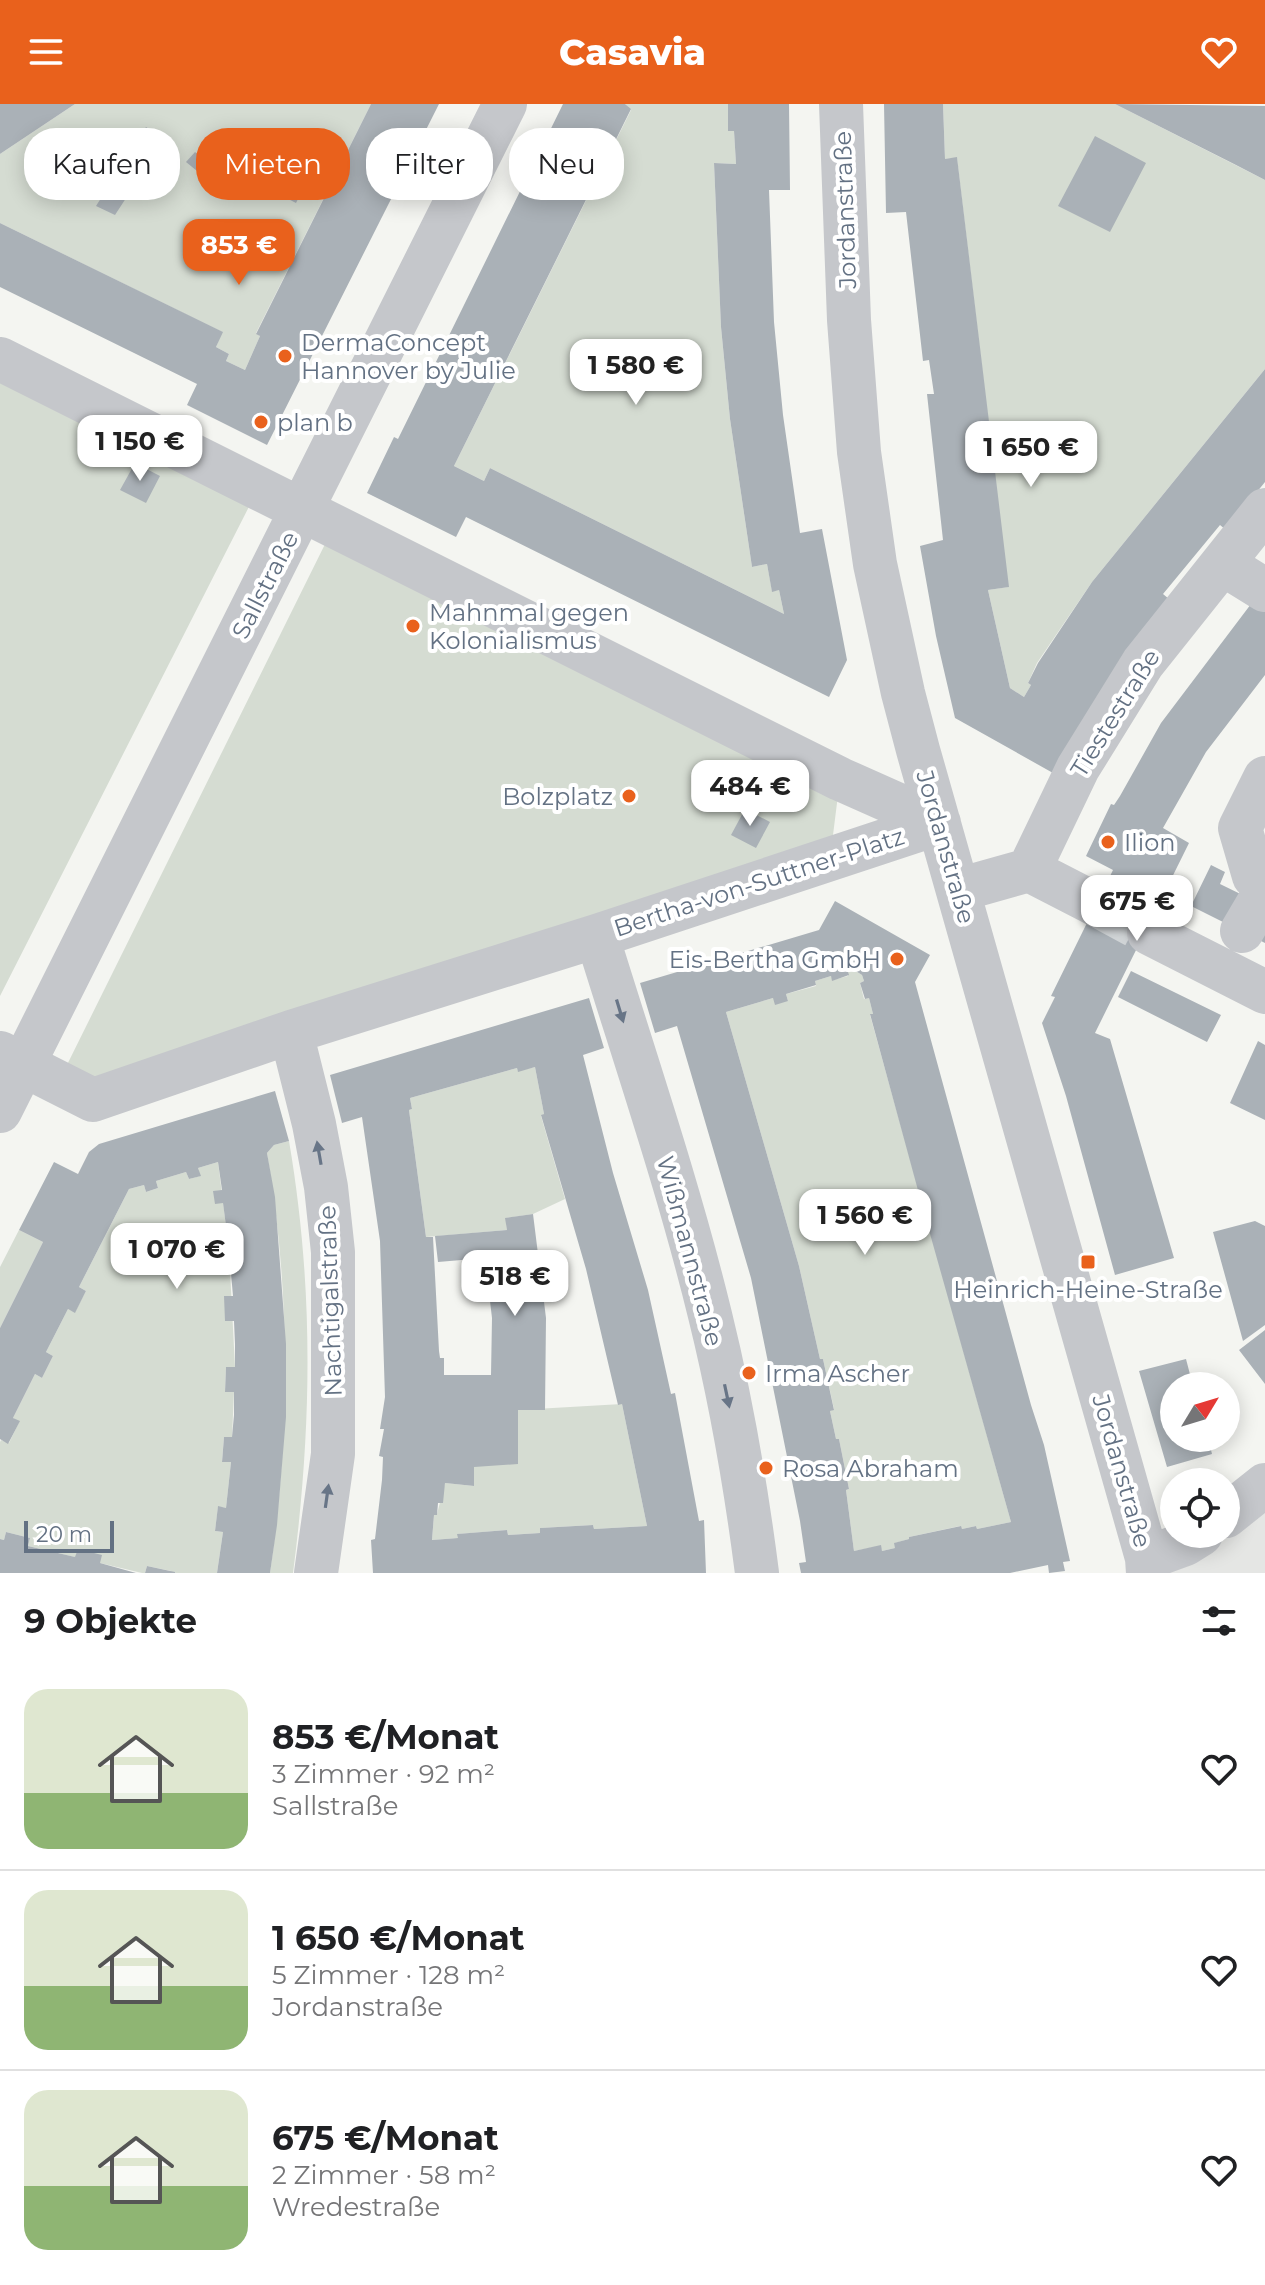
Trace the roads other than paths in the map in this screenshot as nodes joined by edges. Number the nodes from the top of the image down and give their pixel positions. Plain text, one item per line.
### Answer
1 (505, 104) edge
2 (841, 104) edge
3 (0, 359) edge
4 (303, 510) junction
5 (1265, 510) edge
6 (1223, 564) junction
7 (1265, 590) edge
8 (1265, 778) edge
9 (939, 823) junction
10 (1029, 870) junction
11 (1265, 881) edge
12 (958, 890) junction
13 (1265, 892) edge
14 (1097, 905) tunnel mouth
15 (1242, 931) dead end
16 (1149, 933) tunnel mouth
17 (597, 936) junction
18 (1265, 992) edge
19 (291, 1032) junction
20 (11, 1059) edge
21 (0, 1111) edge
22 (1265, 1485) edge
23 (1240, 1505) edge
24 (1178, 1548) edge
25 (1148, 1565) edge
26 (316, 1573) edge
27 (757, 1573) edge

1 - 4 street, Sallstraße
2 - 9 street, Jordanstraße
3 - 4 street, Bertha-von-Suttner-Platz
4 - 9 street, Bertha-von-Suttner-Platz
4 - 20 street, Sallstraße
5 - 6 street, Tiestestraße
6 - 7 street
6 - 10 street, Tiestestraße
8 - 11 street
9 - 12 street, Jordanstraße
9 - 17 street, Bertha-von-Suttner-Platz
10 - 12 street
10 - 14 street
12 - 25 street, Jordanstraße
13 - 15 street
16 - 18 street
17 - 19 street, Bertha-von-Suttner-Platz
17 -> 27 street, Wißmannstraße
19 - 20 street, Bertha-von-Suttner-Platz
26 -> 19 street, Nachtigalstraße
20 - 21 street, Sallstraße
22 - 23 street
24 - 25 street

